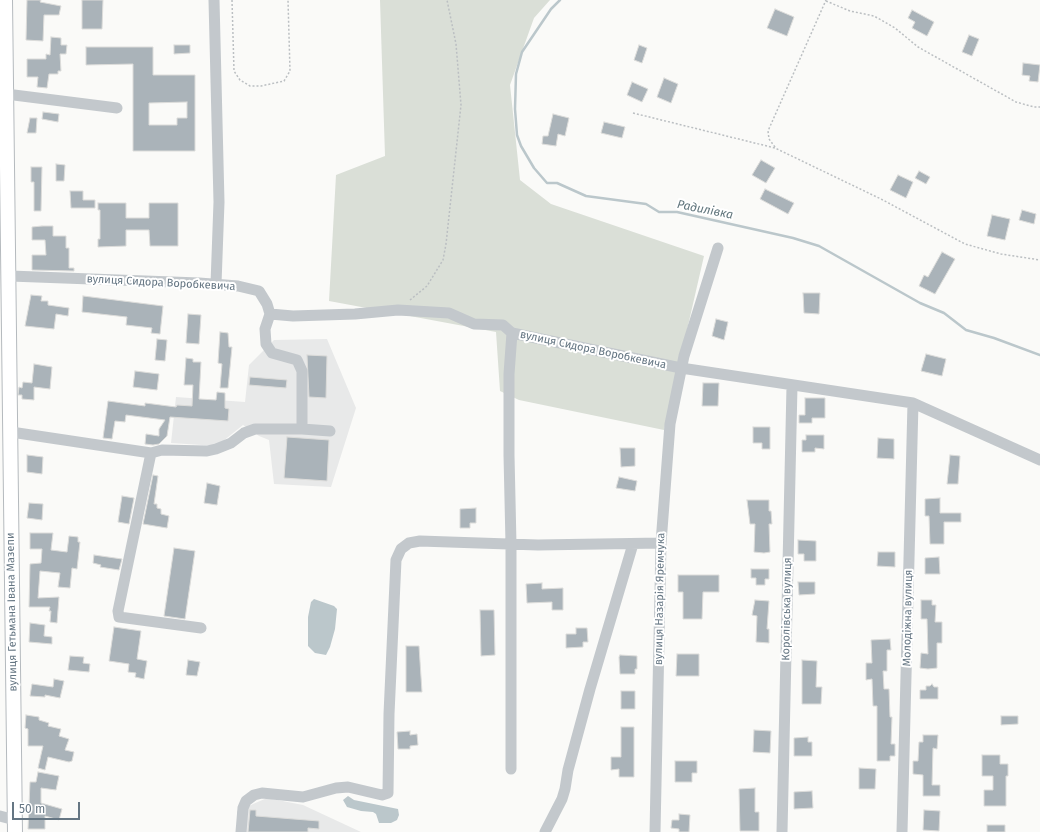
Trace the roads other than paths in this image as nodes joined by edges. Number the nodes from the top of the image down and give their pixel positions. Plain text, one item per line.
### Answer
1 (5, 0) edge
2 (214, 0) edge
3 (6, 94) junction
4 (117, 108) dead end
5 (4, 144) edge
6 (5, 243) edge
7 (718, 248) dead end
8 (10, 276) junction
9 (216, 284) junction
10 (270, 314) junction
11 (512, 333) junction
12 (681, 368) junction
13 (792, 386) junction
14 (5, 392) edge
15 (913, 403) junction
16 (302, 429) junction
17 (330, 431) dead end
18 (10, 432) junction
19 (150, 453) junction
20 (1040, 460) edge
21 (661, 543) junction
22 (512, 544) junction
23 (633, 544) junction
24 (201, 628) dead end
25 (511, 769) dead end
26 (0, 816) edge
27 (15, 826) edge
28 (241, 832) edge
29 (545, 832) edge
30 (655, 832) edge
31 (782, 832) edge
32 (902, 832) edge

1 - 3 main road, вулиця Гетьмана Івана Мазепи
2 - 9 street
3 - 4 street
3 - 5 main road, вулиця Гетьмана Івана Мазепи
5 - 6 main road, вулиця Гетьмана Івана Мазепи
6 - 8 main road, вулиця Гетьмана Івана Мазепи
7 - 12 street, вулиця Назарія Яремчука
8 - 9 street, вулиця Сидора Воробкевича
8 - 14 main road, вулиця Гетьмана Івана Мазепи
9 - 10 street, вулиця Сидора Воробкевича
10 - 11 street, вулиця Сидора Воробкевича
10 - 16 street
11 - 12 street, вулиця Сидора Воробкевича
11 - 22 street
12 - 13 street, вулиця Сидора Воробкевича
12 - 21 street, вулиця Назарія Яремчука
13 - 15 street, вулиця Сидора Воробкевича
13 - 31 street, Королівська вулиця
14 - 18 main road, вулиця Гетьмана Івана Мазепи
15 - 20 street, вулиця Сидора Воробкевича
15 - 32 street, Молодіжна вулиця
16 - 17 street
16 - 19 street
18 - 19 street
18 - 27 main road, вулиця Гетьмана Івана Мазепи
19 - 24 street
21 - 23 street
21 - 30 street, вулиця Назарія Яремчука
22 - 23 street
22 - 25 street
22 - 28 street
23 - 29 street
26 - 27 street

